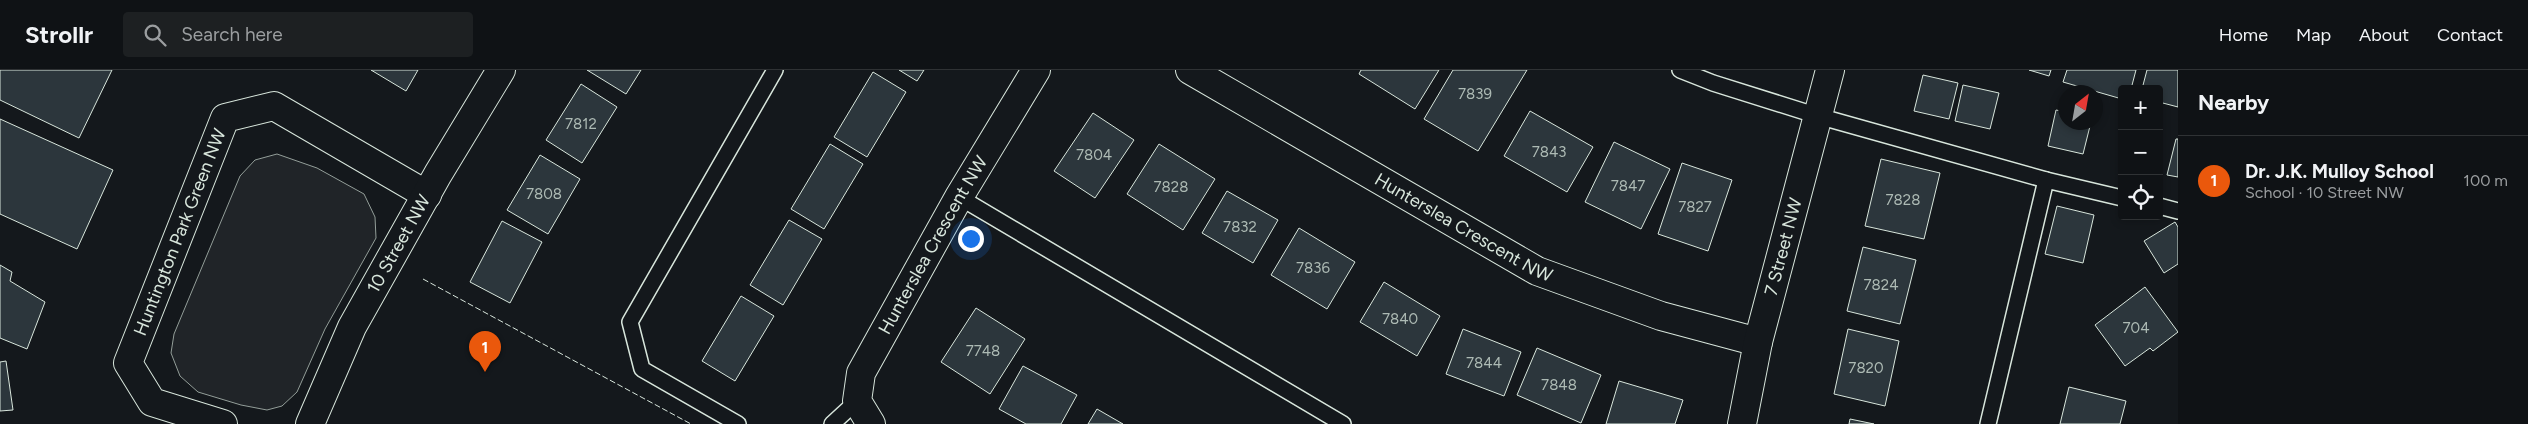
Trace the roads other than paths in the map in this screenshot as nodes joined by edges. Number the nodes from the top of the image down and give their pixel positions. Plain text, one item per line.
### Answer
1 (501, 70) edge
2 (775, 70) edge
3 (1036, 70) edge
4 (1190, 70) edge
5 (1680, 70) edge
6 (1830, 70) edge
7 (1818, 116) junction
8 (2046, 180) junction
9 (427, 195) junction
10 (959, 197) junction
11 (2118, 197) edge
12 (2163, 207) edge
13 (2178, 211) edge
14 (1758, 342) junction
15 (857, 402) junction
16 (223, 424) edge
17 (310, 424) edge
18 (738, 424) edge
19 (832, 424) edge
20 (871, 424) edge
21 (1343, 424) edge
22 (1742, 424) edge
23 (1988, 424) edge

1 - 9 street, 10 Street NW
2 - 18 lane
3 - 10 street, Hunterslea Crescent NW
4 - 14 street, Hunterslea Crescent NW
5 - 7 lane
6 - 7 street, 7 Street NW
7 - 8 lane
7 - 14 street, 7 Street NW
8 - 11 lane
8 - 23 lane
9 - 16 street, Huntington Park Green NW
9 - 17 street, 10 Street NW
10 - 15 street, Hunterslea Crescent NW
10 - 21 lane
12 - 13 lane
14 - 22 street, 7 Street NW
15 - 19 lane
15 - 20 street

